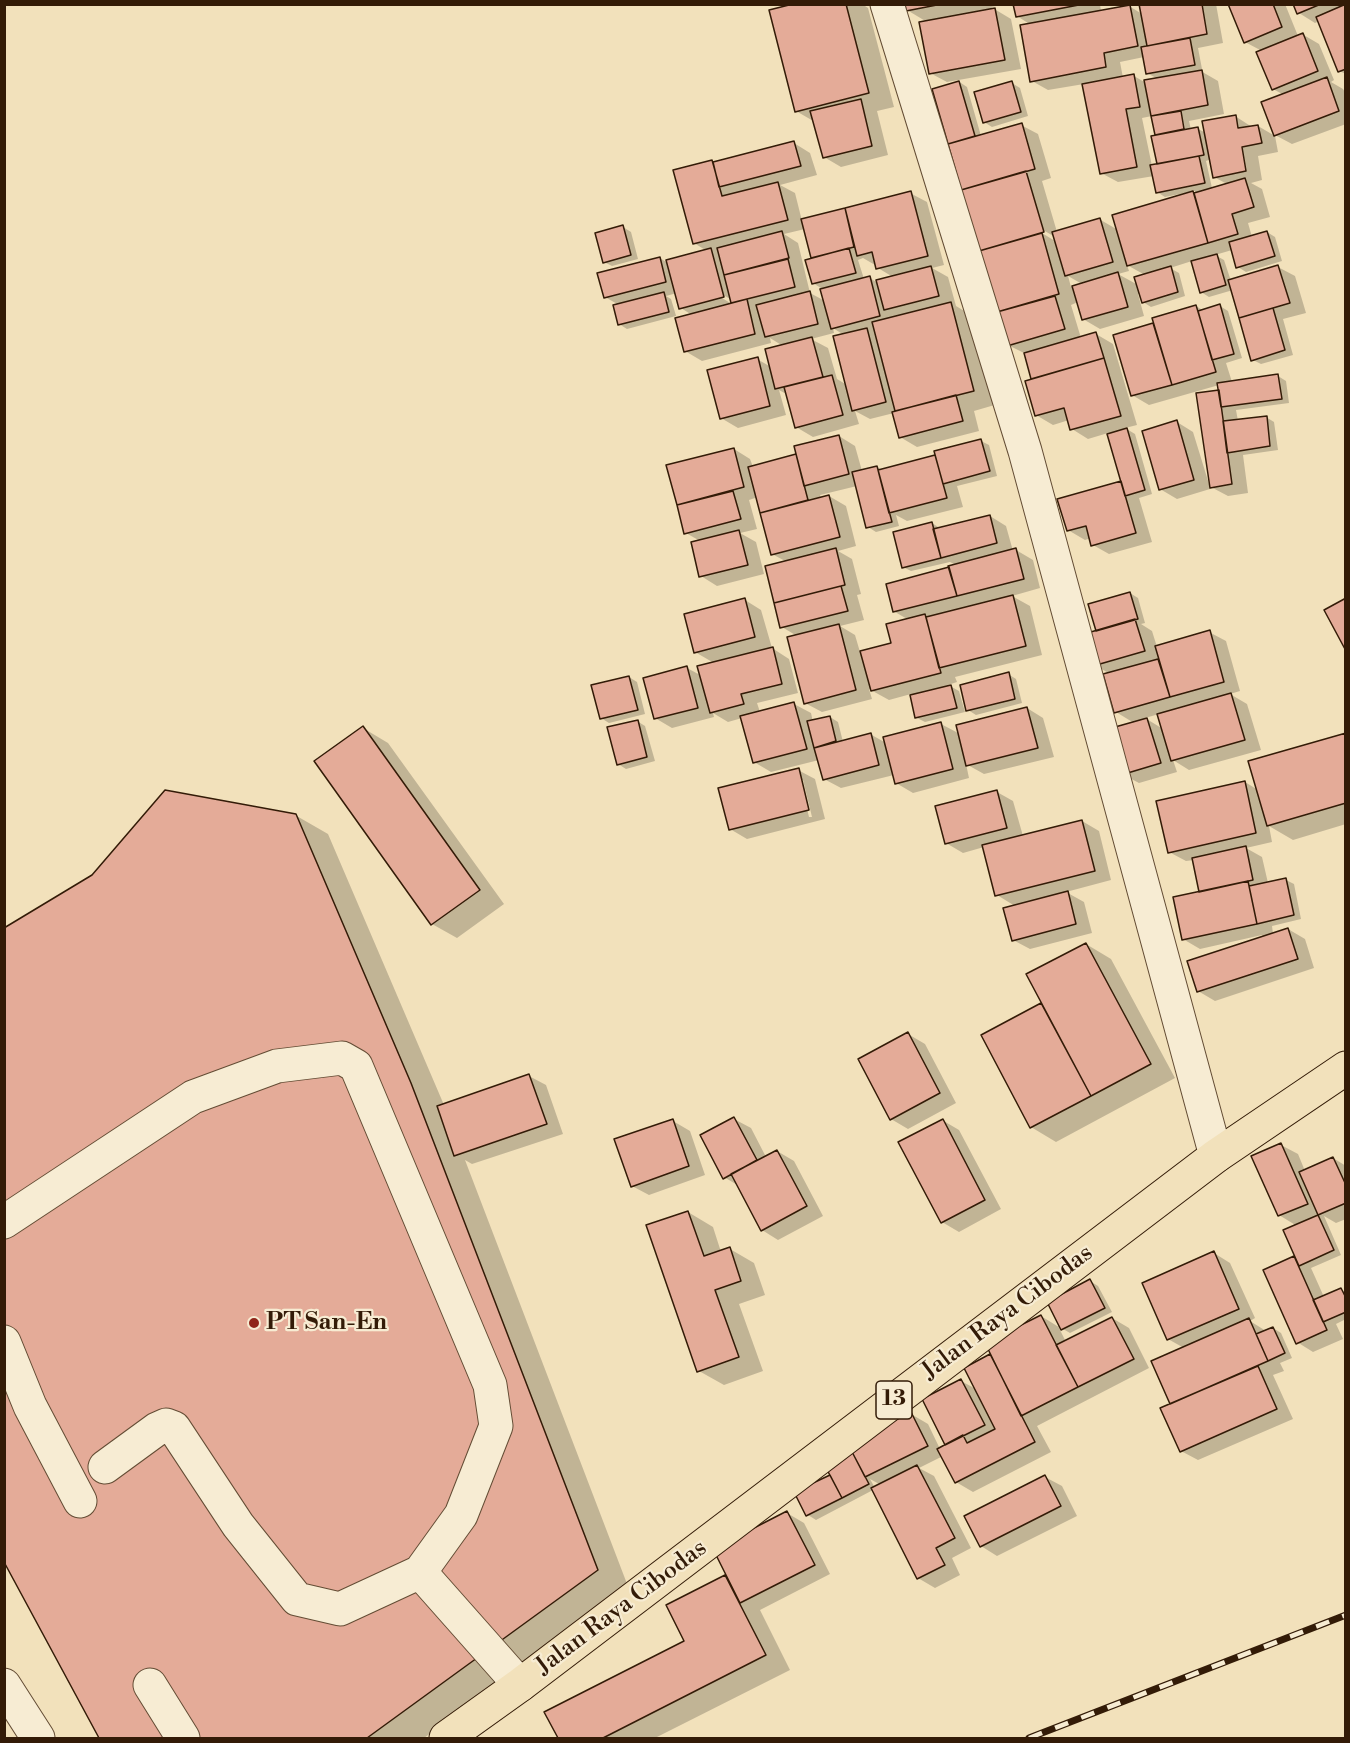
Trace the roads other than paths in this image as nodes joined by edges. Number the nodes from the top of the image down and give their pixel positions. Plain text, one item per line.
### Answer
1 (887, 4) edge
2 (1346, 1068) edge
3 (1216, 1155) junction
4 (4, 1222) edge
5 (4, 1342) edge
6 (105, 1467) dead end
7 (80, 1501) dead end
8 (420, 1572) junction
9 (4, 1685) edge
10 (150, 1685) dead end
11 (520, 1685) junction
12 (22, 1728) edge
13 (183, 1738) edge
14 (446, 1738) edge

1 - 3 street
2 - 3 highway, Jalan Raya Cibodas / 13
3 - 11 highway, Jalan Raya Cibodas / 13
4 - 8 street
5 - 7 street
6 - 8 street
8 - 11 street
9 - 12 street
10 - 13 street
11 - 14 highway, Jalan Raya Cibodas / 13

